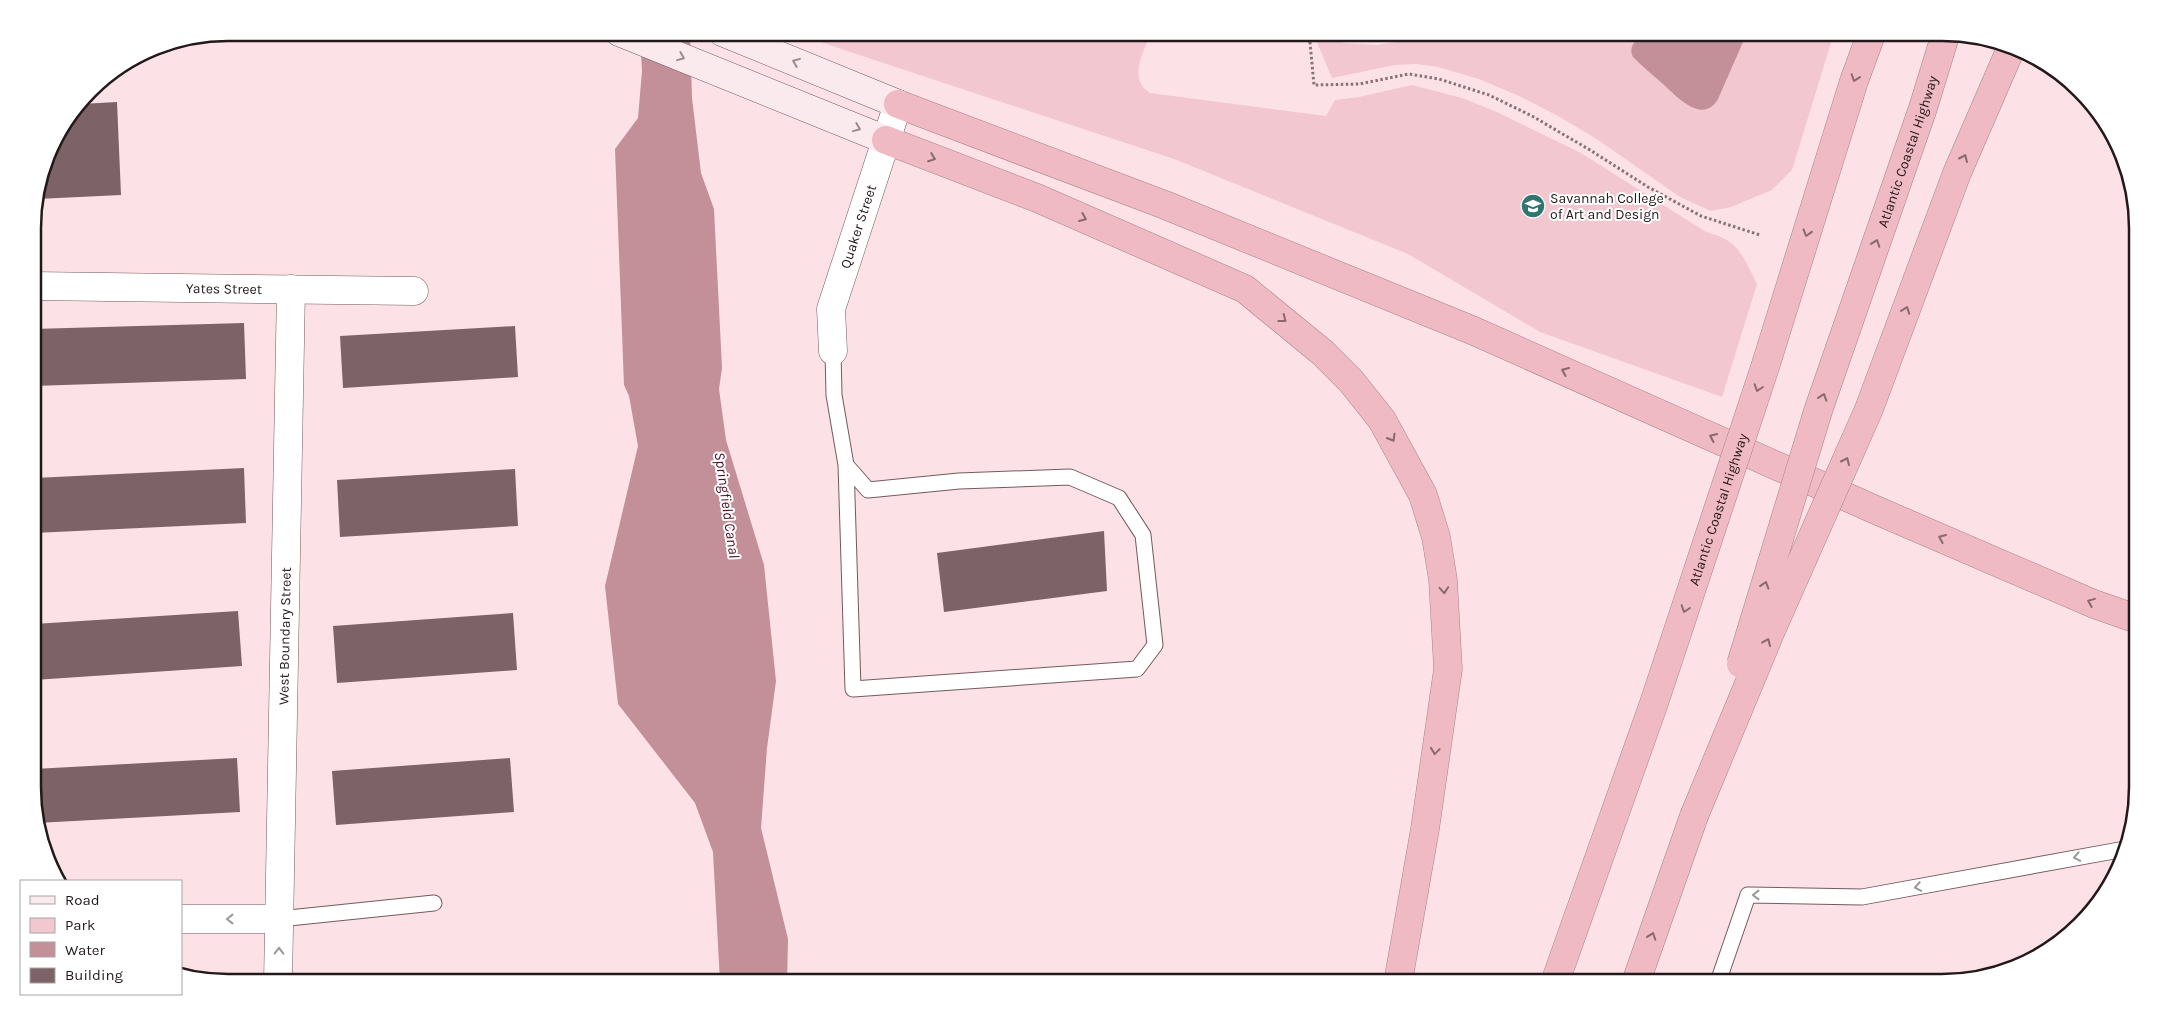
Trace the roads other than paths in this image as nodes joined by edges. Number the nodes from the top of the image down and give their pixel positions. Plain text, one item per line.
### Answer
1 (642, 41) edge
2 (744, 41) edge
3 (1869, 41) edge
4 (1943, 41) edge
5 (2009, 53) edge
6 (898, 104) junction
7 (886, 140) junction
8 (41, 286) edge
9 (291, 288) junction
10 (414, 290) dead end
11 (833, 351) joint
12 (846, 465) junction
13 (2129, 616) edge
14 (1694, 816) junction
15 (2118, 849) edge
16 (434, 903) dead end
17 (182, 919) edge
18 (279, 919) junction
19 (278, 974) edge
20 (1399, 974) edge
21 (1557, 974) edge
22 (1639, 974) edge
23 (1721, 974) edge

1 -> 7 main road
6 -> 2 main road
3 -> 21 highway, Atlantic Coastal Highway, bridge
14 -> 4 highway, Atlantic Coastal Highway, bridge
14 -> 5 highway, bridge
6 - 7 street, Quaker Street
13 -> 6 highway
7 - 11 street, Quaker Street
7 -> 20 highway
8 - 9 street, Yates Street
9 - 10 street, Yates Street
9 - 18 street, West Boundary Street
11 - 12 lane
12 - 12 lane
22 -> 14 highway, Atlantic Coastal Highway
15 -> 23 lane
16 - 18 lane
18 -> 17 street
19 -> 18 street, West Boundary Street

